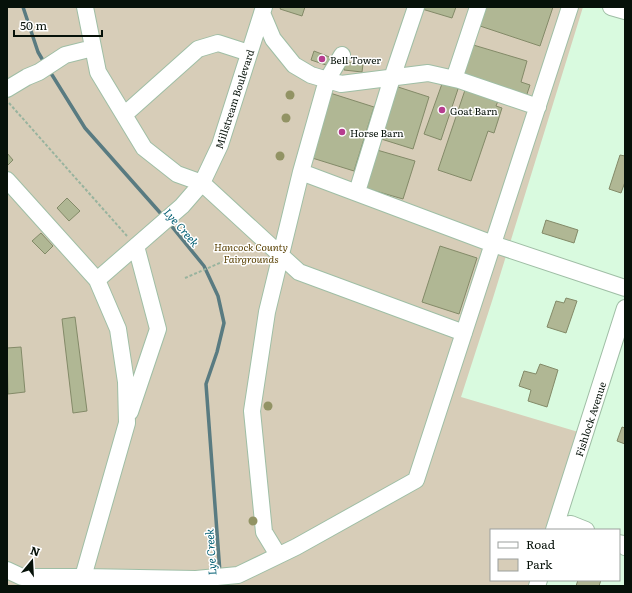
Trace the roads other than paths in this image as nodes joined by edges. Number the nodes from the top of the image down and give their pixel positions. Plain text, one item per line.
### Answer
1 (85, 7) edge
2 (416, 7) edge
3 (478, 7) edge
4 (570, 7) edge
5 (611, 7) edge
6 (263, 10) edge
7 (625, 11) edge
8 (93, 48) junction
9 (249, 53) junction
10 (342, 55) dead end
11 (392, 78) junction
12 (454, 79) junction
13 (327, 80) junction
14 (7, 89) edge
15 (538, 107) junction
16 (124, 115) junction
17 (301, 172) junction
18 (7, 180) edge
19 (202, 183) junction
20 (357, 192) junction
21 (142, 241) junction
22 (493, 244) junction
23 (280, 256) junction
24 (97, 280) junction
25 (625, 288) edge
26 (625, 308) edge
27 (464, 333) junction
28 (127, 423) junction
29 (555, 528) edge
30 (584, 529) edge
31 (278, 555) junction
32 (7, 570) edge
33 (82, 582) edge

1 - 8 street
2 - 11 street
3 - 12 street
4 - 15 street
5 - 7 street
6 - 9 street, Millstream Boulevard
6 - 13 street
8 - 14 street
8 - 16 street
9 - 16 street
9 - 19 street, Millstream Boulevard
10 - 13 street
11 - 12 street
11 - 13 street
11 - 20 street
12 - 15 street
13 - 17 street
15 - 22 street
16 - 19 street
17 - 20 street
17 - 23 street
18 - 24 street
19 - 21 street, Millstream Boulevard
19 - 23 street
20 - 22 street
21 - 24 street, Millstream Boulevard
21 - 28 street
22 - 25 street
22 - 27 street
23 - 27 street
23 - 31 street
24 - 28 street
26 - 29 street, Fishlock Avenue
27 - 31 street
28 - 33 street
29 - 30 street
31 - 33 street
32 - 33 street

